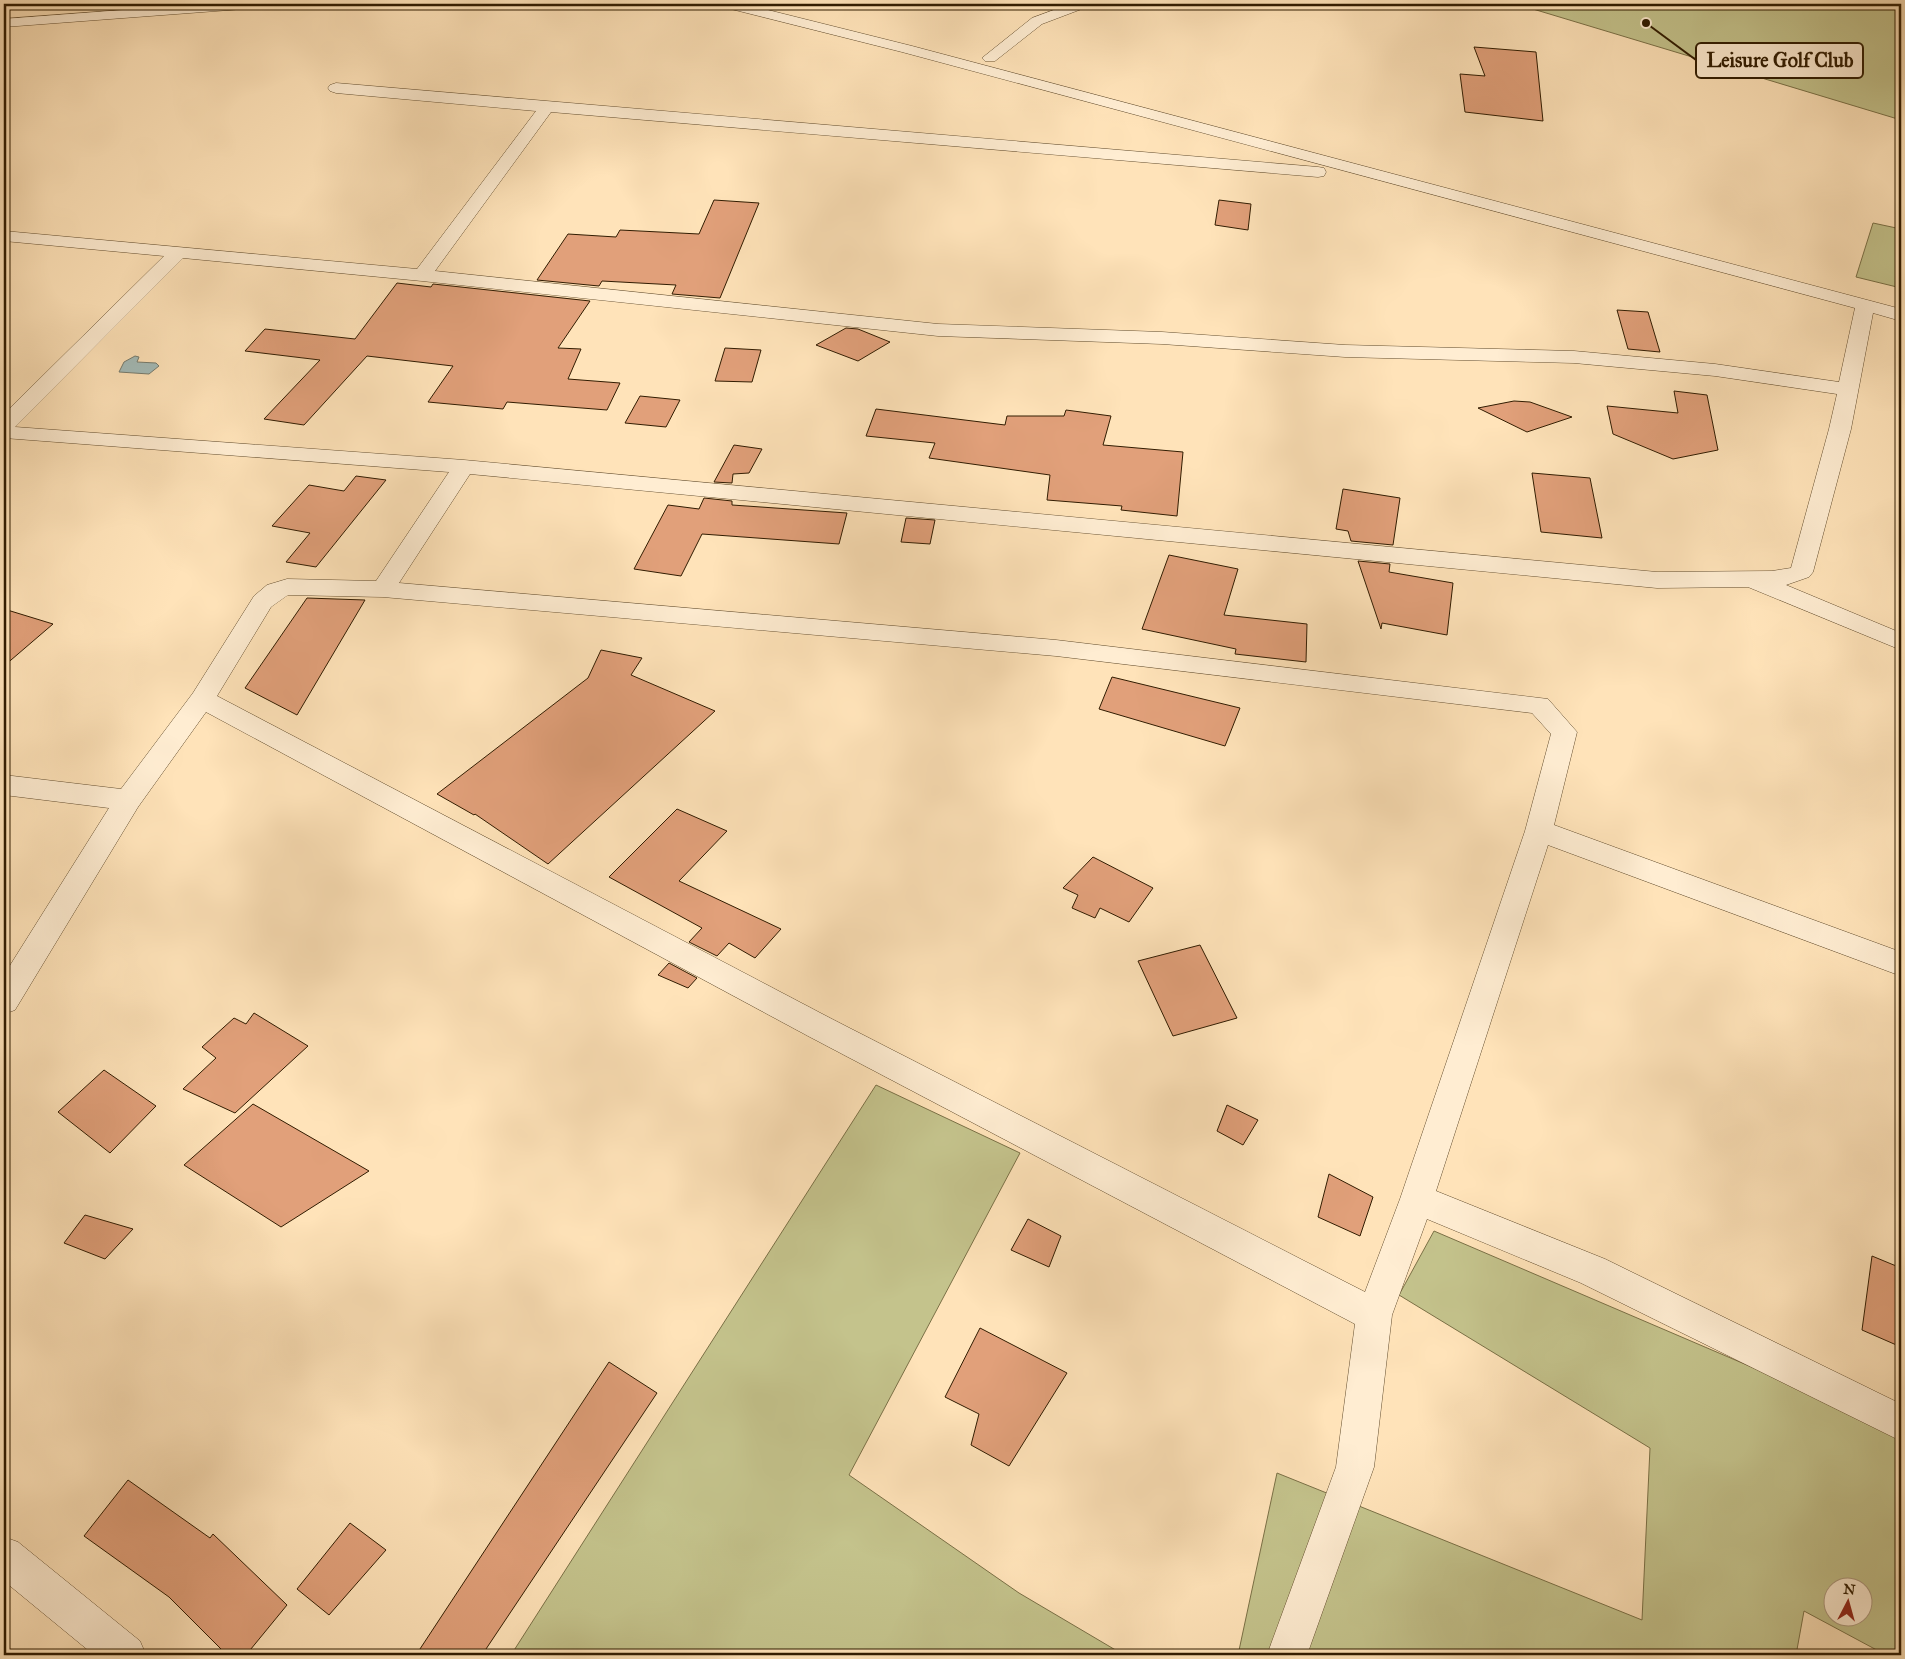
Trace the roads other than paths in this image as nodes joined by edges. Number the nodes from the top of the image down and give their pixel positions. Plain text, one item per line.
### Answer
1 (256, 4) edge
2 (728, 4) edge
3 (1082, 4) edge
4 (4, 23) edge
5 (992, 66) junction
6 (336, 88) dead end
7 (547, 107) junction
8 (1241, 138) junction
9 (1206, 163) junction
10 (1388, 178) junction
11 (4, 236) edge
12 (179, 252) junction
13 (422, 275) junction
14 (1865, 305) junction
15 (1901, 315) edge
16 (1848, 389) junction
17 (4, 426) edge
18 (4, 432) edge
19 (464, 467) junction
20 (1753, 580) junction
21 (383, 590) junction
22 (1901, 642) edge
23 (202, 699) junction
24 (4, 786) edge
25 (128, 800) junction
26 (1539, 832) junction
27 (1901, 964) edge
28 (4, 1001) edge
29 (1417, 1199) junction
30 (1374, 1315) junction
31 (1901, 1423) edge
32 (4, 1556) edge
33 (126, 1655) edge
34 (1287, 1655) edge

1 - 4 street
2 - 5 street
3 - 5 street
5 - 8 street
6 - 7 street
7 - 9 street
7 - 13 street
8 - 9 street
8 - 10 street
9 - 10 street
10 - 14 street
11 - 12 street
12 - 13 street
12 - 17 street
13 - 16 street
14 - 15 street
14 - 16 street
16 - 20 street
18 - 19 street
19 - 20 street
19 - 21 street
20 - 22 street
21 - 23 street
21 - 26 street
23 - 25 street
23 - 30 street
24 - 25 street
25 - 28 street
26 - 27 street
26 - 29 street
29 - 30 street
29 - 31 street
30 - 34 street
32 - 33 street

